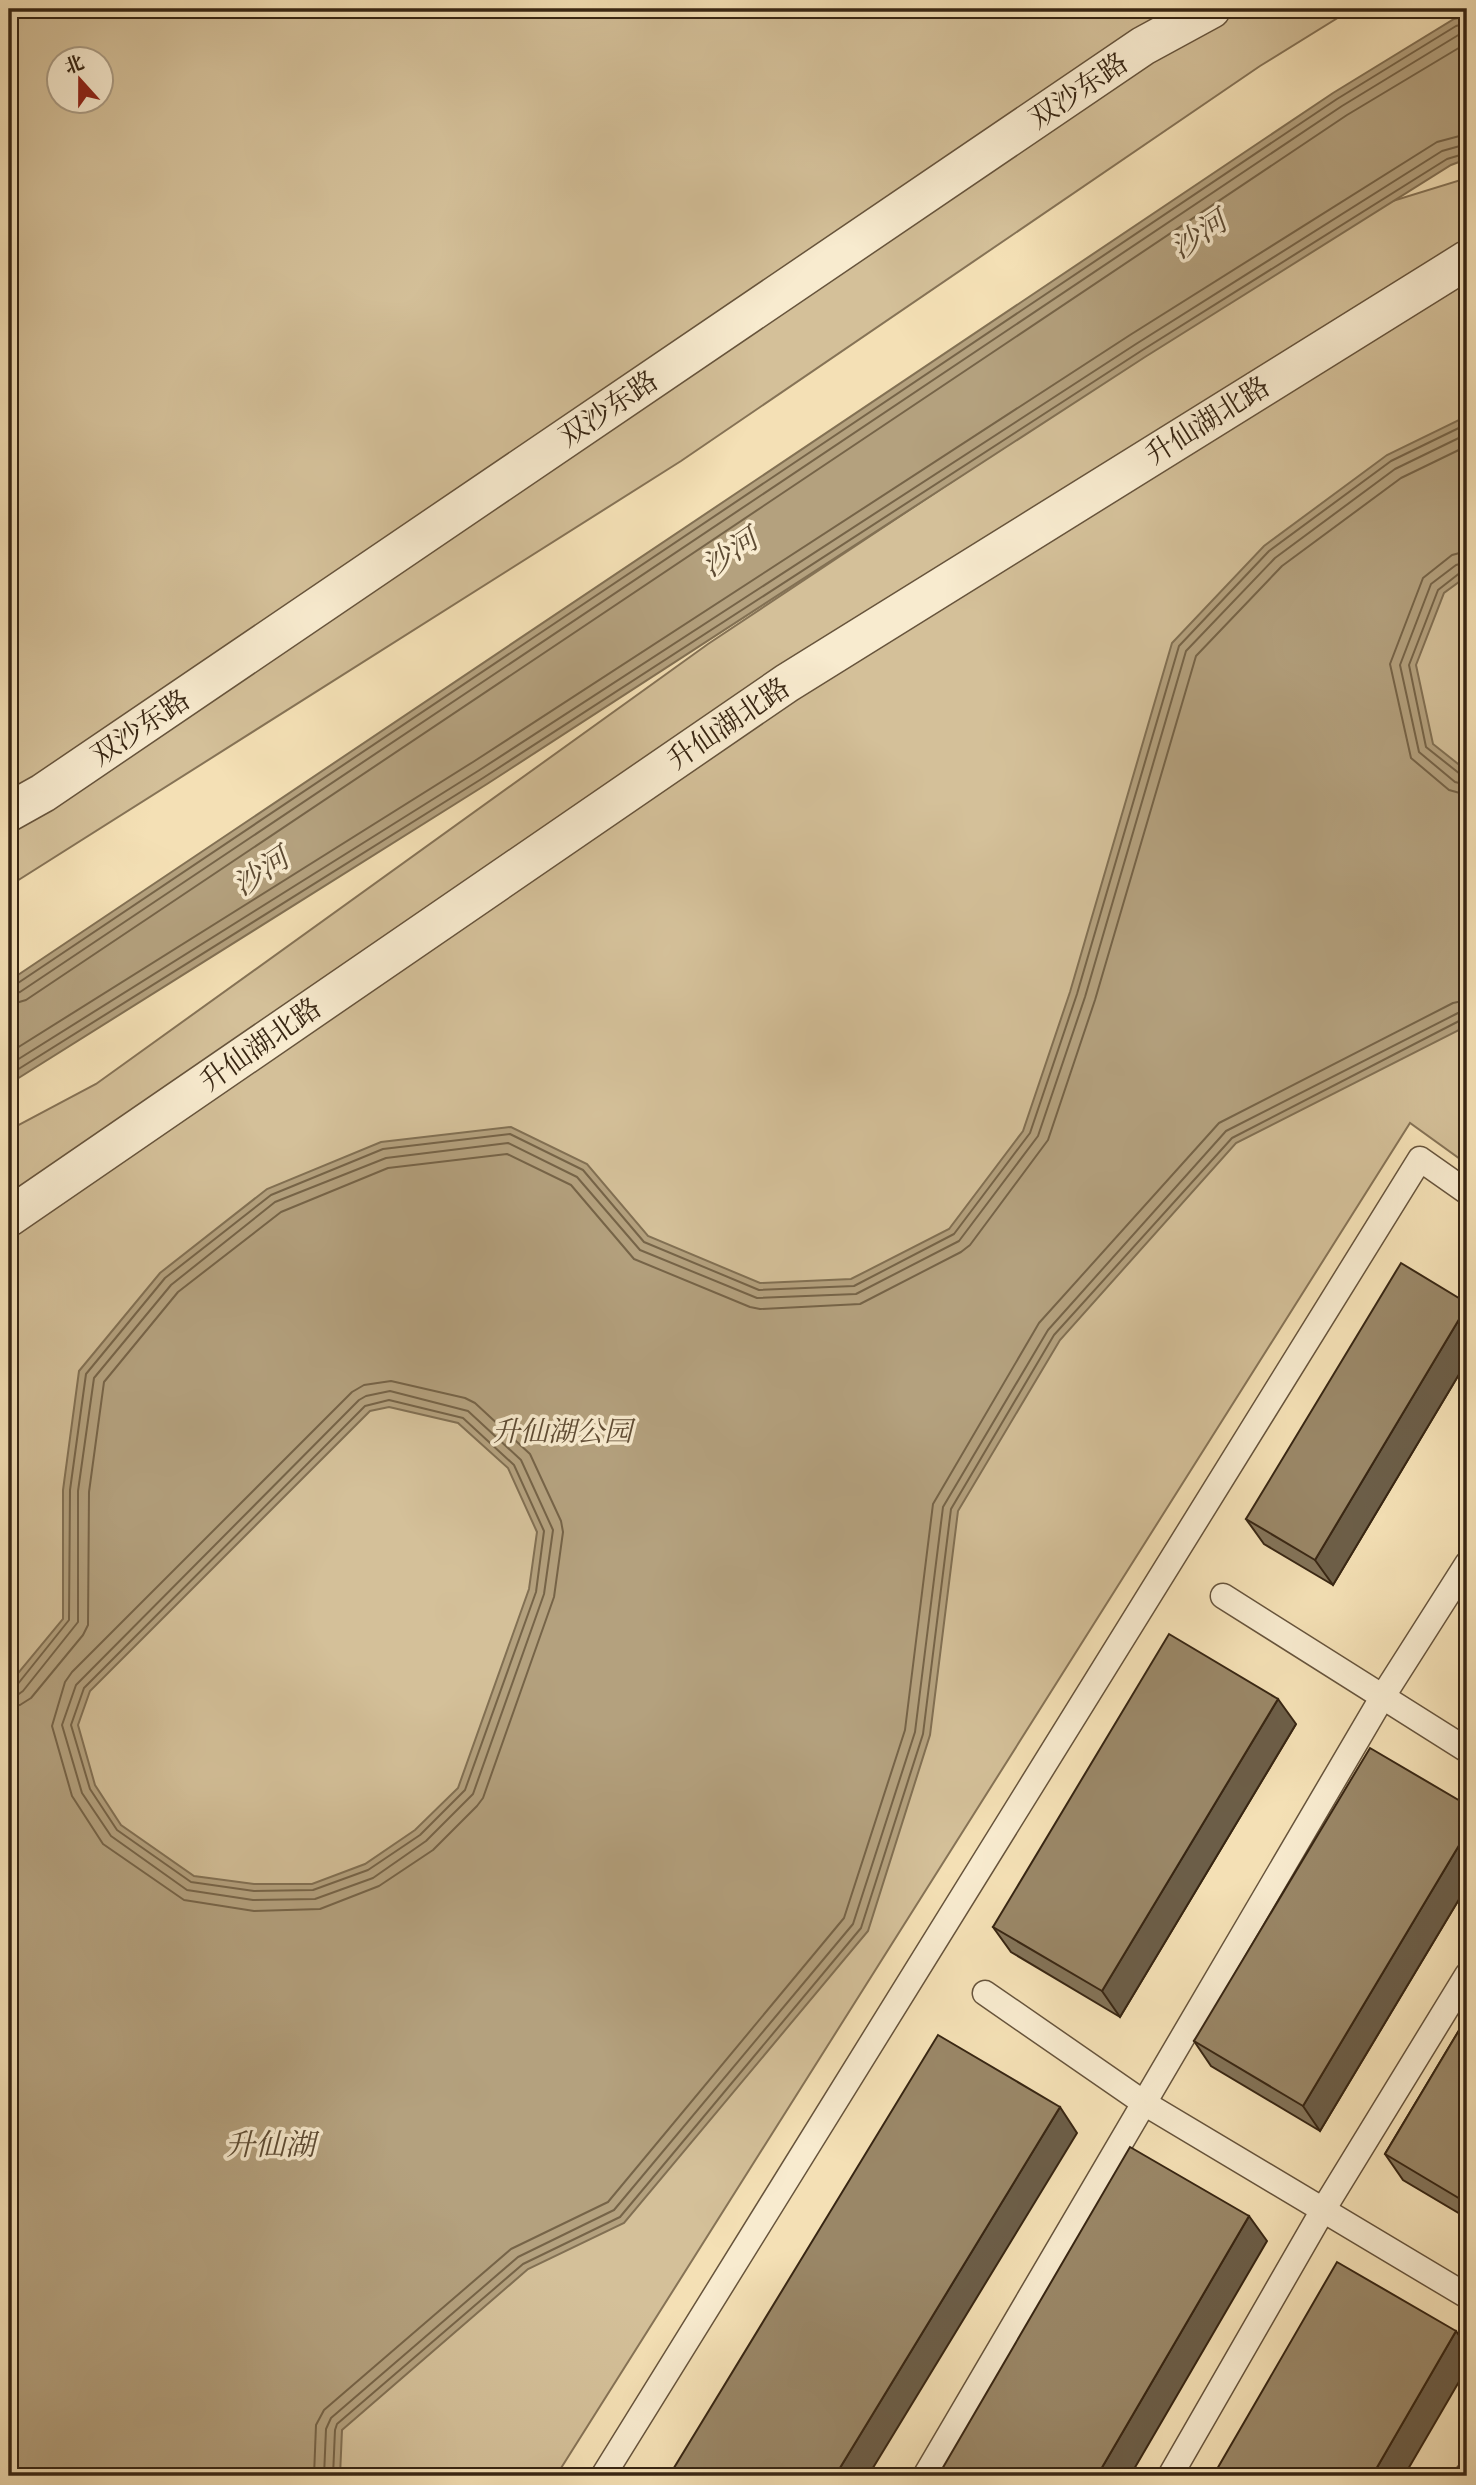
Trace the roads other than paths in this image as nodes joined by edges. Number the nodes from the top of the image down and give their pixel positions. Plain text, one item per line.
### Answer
1 (1211, 9) edge
2 (1467, 260) edge
3 (9, 812) edge
4 (1467, 1192) edge
5 (9, 1217) edge
6 (1467, 1564) edge
7 (1223, 1596) dead end
8 (1383, 1696) junction
9 (1467, 1750) edge
10 (1467, 1975) edge
11 (985, 1993) dead end
12 (1144, 2103) junction
13 (1323, 2210) junction
14 (1467, 2296) edge
15 (603, 2476) edge
16 (925, 2476) edge
17 (1170, 2476) edge

1 - 3 street, 双沙东路
2 - 5 street, 升仙湖北路
4 - 15 lane
6 - 8 lane
7 - 8 lane
8 - 9 lane
8 - 12 lane
10 - 13 lane
11 - 12 lane
12 - 13 lane
12 - 16 lane
13 - 14 lane
13 - 17 lane

